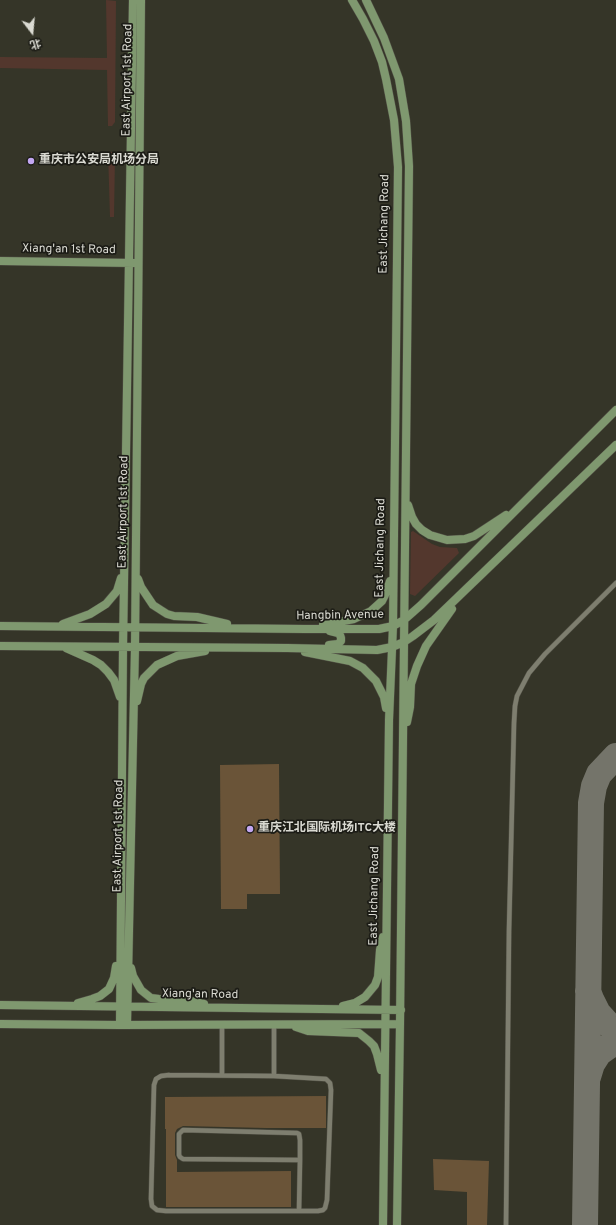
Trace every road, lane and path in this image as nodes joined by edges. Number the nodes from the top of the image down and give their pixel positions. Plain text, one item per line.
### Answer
1 (133, 0) edge
2 (141, 0) edge
3 (352, 0) edge
4 (366, 0) edge
5 (0, 261) edge
6 (128, 263) junction
7 (138, 263) junction
8 (616, 410) edge
9 (616, 445) edge
10 (406, 491) junction
11 (522, 505) junction
12 (135, 554) junction
13 (124, 560) junction
14 (393, 563) junction
15 (616, 583) edge
16 (464, 592) junction
17 (404, 620) junction
18 (0, 626) edge
19 (55, 626) junction
20 (393, 626) junction
21 (123, 627) junction
22 (135, 627) junction
23 (241, 628) junction
24 (306, 629) junction
25 (325, 629) junction
26 (404, 642) junction
27 (0, 646) edge
28 (62, 646) junction
29 (122, 647) junction
30 (135, 647) junction
31 (222, 647) junction
32 (392, 647) junction
33 (287, 648) junction
34 (122, 704) junction
35 (134, 717) junction
36 (389, 720) junction
37 (403, 738) junction
38 (120, 915) junction
39 (386, 921) junction
40 (128, 956) junction
41 (0, 1005) edge
42 (65, 1005) junction
43 (124, 1006) junction
44 (216, 1008) junction
45 (328, 1009) junction
46 (385, 1010) junction
47 (401, 1010) junction
48 (1, 1024) edge
49 (222, 1024) junction
50 (274, 1024) junction
51 (286, 1024) junction
52 (385, 1024) junction
53 (400, 1024) junction
54 (124, 1025) junction
55 (222, 1075) junction
56 (274, 1076) junction
57 (384, 1087) junction
58 (300, 1160) junction
59 (299, 1211) junction
60 (383, 1225) edge
61 (397, 1225) edge
62 (506, 1225) edge

1 - 6 street, East Airport 1st Road
2 - 7 street, East Airport 1st Road
3 - 14 street, East Jichang Road
4 - 10 street, East Jichang Road
5 - 6 street, Xiang'an 1st Road
6 - 7 street, Xiang'an 1st Road
6 - 13 street, East Airport 1st Road
7 - 12 street, East Airport 1st Road
8 - 11 street, Hangbin Avenue
9 - 16 street
10 - 11 street
10 - 17 street, East Jichang Road
11 - 17 street, Hangbin Avenue
12 - 22 street, East Airport 1st Road
12 - 23 street
13 - 19 street
13 - 21 street, East Airport 1st Road
14 - 20 street, East Jichang Road
14 - 24 street
15 - 62 lane
16 - 26 street
16 - 37 street
17 - 20 street, Hangbin Avenue
17 - 26 street, East Jichang Road
18 - 19 street, Hangbin Avenue
19 - 21 street, Hangbin Avenue
20 - 25 street, Hangbin Avenue
20 - 32 street, East Jichang Road
21 - 22 street, Hangbin Avenue
21 - 29 street, East Airport 1st Road
22 - 23 street, Hangbin Avenue
22 - 30 street, East Airport 1st Road
23 - 24 street, Hangbin Avenue
24 - 25 street, Hangbin Avenue
25 - 33 street
26 - 32 street
26 - 37 street, East Jichang Road
27 - 28 street
28 - 29 street
28 - 34 street
29 - 30 street
29 - 34 street, East Airport 1st Road
30 - 31 street
30 - 35 street, East Airport 1st Road
31 - 33 street
31 - 35 street
32 - 33 street
32 - 36 street, East Jichang Road
33 - 36 street
34 - 38 street, East Airport 1st Road
35 - 40 street, East Airport 1st Road
36 - 39 street, East Jichang Road
37 - 47 street, East Jichang Road
38 - 42 street
38 - 43 street, East Airport 1st Road
39 - 45 street
39 - 46 street, East Jichang Road
40 - 43 street, East Airport 1st Road
40 - 44 street
41 - 42 street, Xiang'an Road
42 - 43 street, Xiang'an Road
43 - 44 street, Xiang'an Road
43 - 54 street, East Airport 1st Road
44 - 45 street, Xiang'an Road
45 - 46 street, Xiang'an Road
46 - 47 street, Xiang'an Road
46 - 52 street, East Jichang Road
47 - 53 street, East Jichang Road
48 - 54 street
49 - 50 street
49 - 54 street
49 - 55 lane
50 - 51 street
50 - 56 lane
51 - 52 street
51 - 57 street
52 - 53 street
52 - 57 street, East Jichang Road
53 - 61 street, East Jichang Road
55 - 56 lane
55 - 59 lane
56 - 59 lane
57 - 60 street, East Jichang Road
58 - 58 lane
58 - 59 lane

